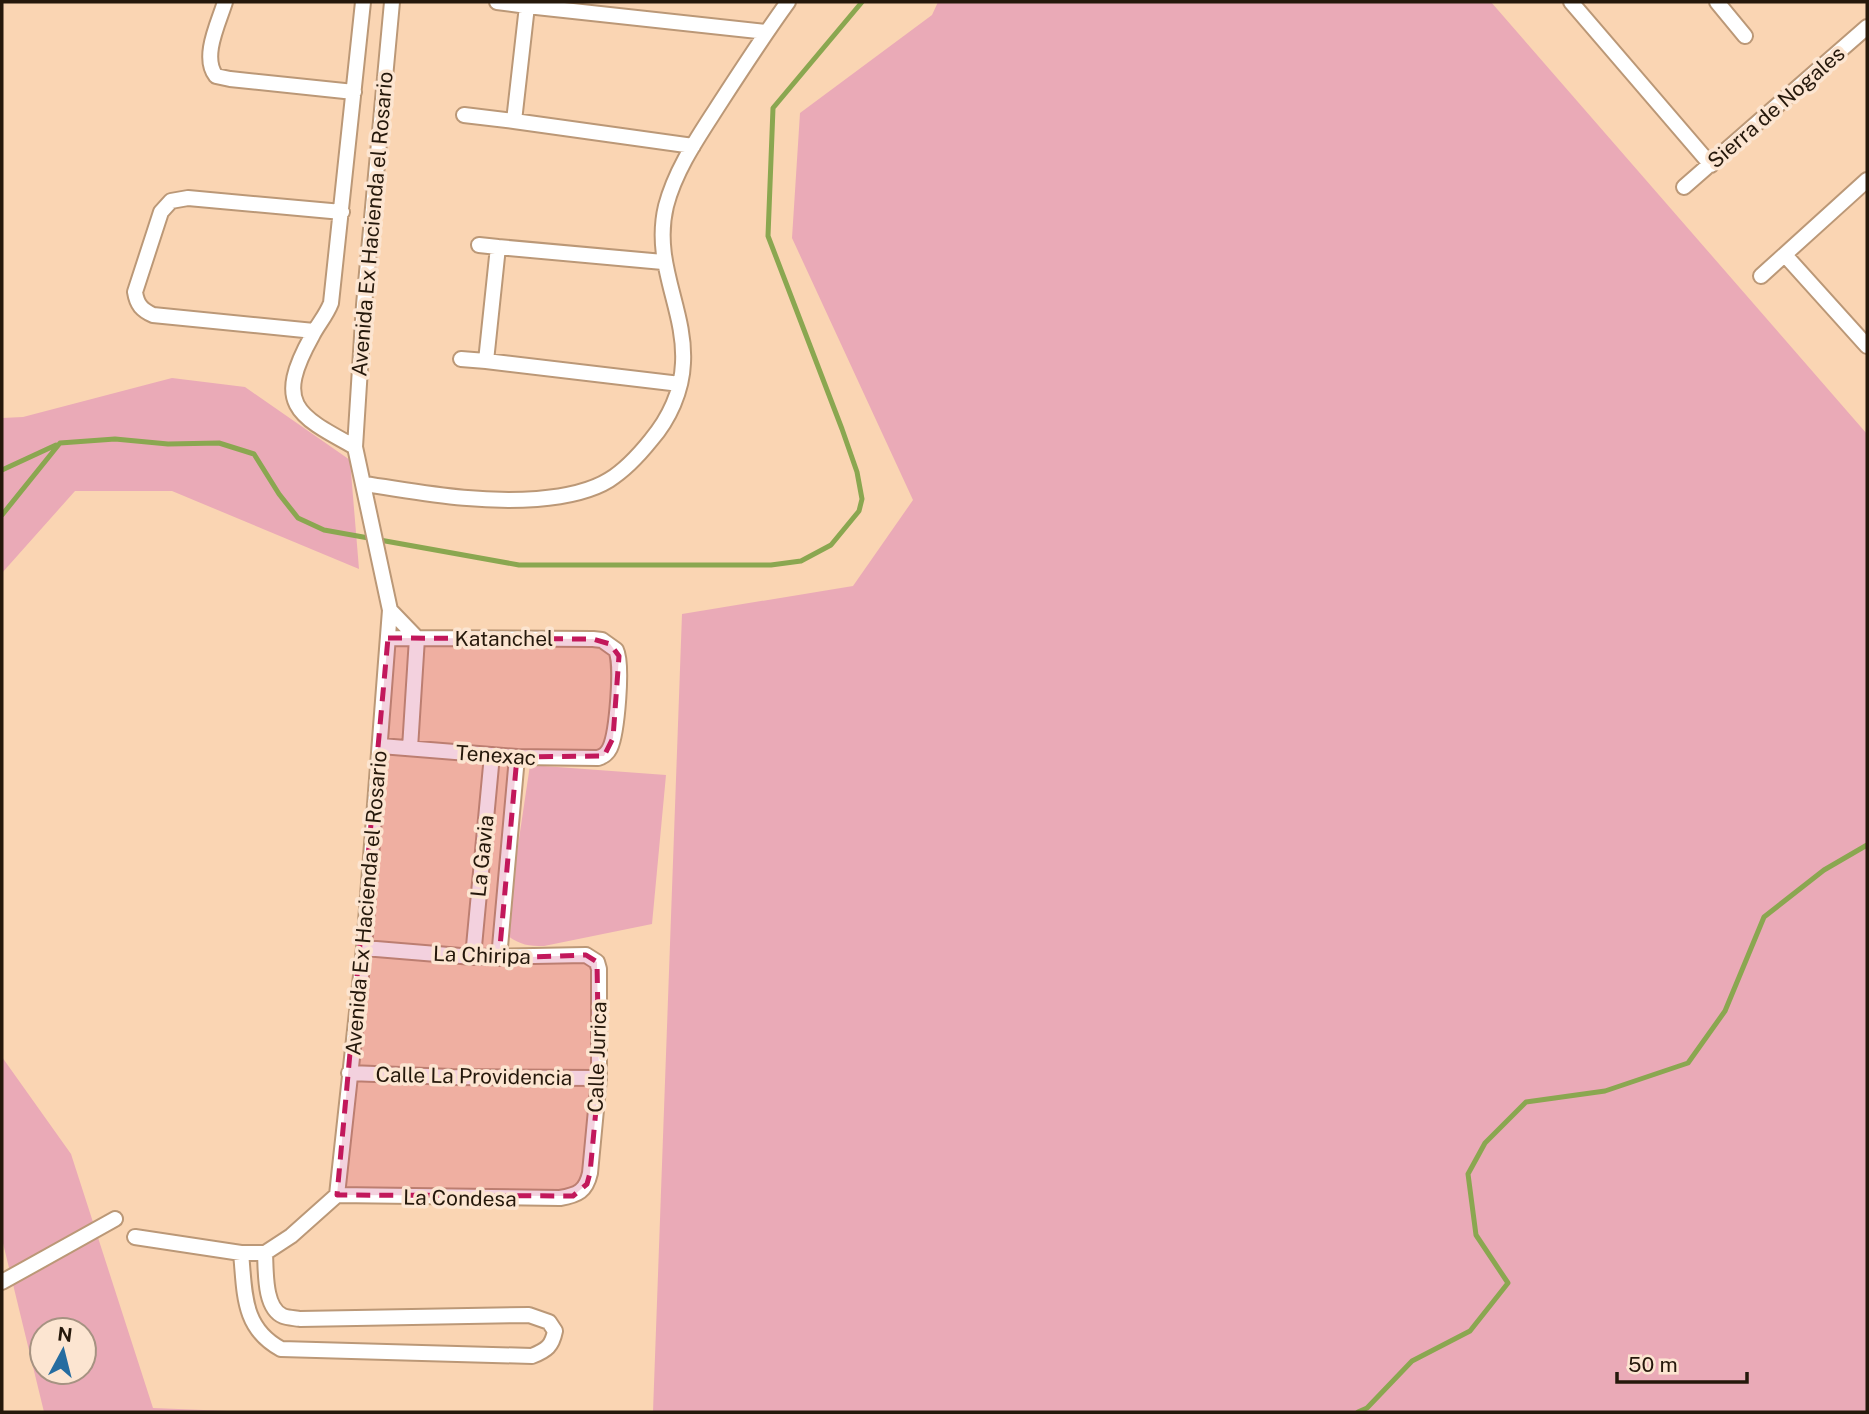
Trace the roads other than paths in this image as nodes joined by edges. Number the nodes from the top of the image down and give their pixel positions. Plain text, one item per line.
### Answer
1 (225, 2) edge
2 (363, 2) edge
3 (392, 2) edge
4 (497, 2) edge
5 (788, 2) edge
6 (1571, 2) edge
7 (1719, 2) edge
8 (527, 6) junction
9 (1867, 27) edge
10 (766, 33) junction
11 (1745, 36) dead end
12 (354, 92) junction
13 (464, 115) dead end
14 (514, 121) junction
15 (693, 146) junction
16 (1711, 165) junction
17 (1867, 180) edge
18 (1684, 187) dead end
19 (342, 212) junction
20 (479, 245) dead end
21 (498, 247) junction
22 (1785, 254) junction
23 (663, 262) junction
24 (1762, 276) dead end
25 (314, 331) junction
26 (1867, 346) edge
27 (461, 359) dead end
28 (486, 361) junction
29 (680, 384) junction
30 (355, 447) junction
31 (363, 484) junction
32 (390, 610) junction
33 (388, 638) junction
34 (417, 638) junction
35 (381, 746) junction
36 (410, 748) junction
37 (608, 752) joint
38 (492, 755) junction
39 (517, 757) junction
40 (364, 948) junction
41 (473, 957) junction
42 (499, 958) junction
43 (597, 962) joint
44 (349, 1073) junction
45 (599, 1078) junction
46 (581, 1192) joint
47 (337, 1195) junction
48 (115, 1219) dead end
49 (135, 1237) dead end
50 (241, 1253) junction
51 (265, 1253) junction
52 (2, 1282) edge
53 (270, 1300) junction
54 (248, 1314) junction

1 - 12 street
2 - 12 street, Avenida Ex Hacienda el Rosario
3 - 30 street, Avenida Ex Hacienda el Rosario
4 - 8 street
5 - 10 street
6 - 16 street
7 - 11 street
8 - 10 street
8 - 14 street
9 - 16 street, Sierra de Nogales
10 - 15 street
12 - 19 street, Avenida Ex Hacienda el Rosario
13 - 14 street
14 - 15 street
15 - 23 street
16 - 18 street, Sierra de Nogales
17 - 22 street
19 - 25 street, Avenida Ex Hacienda el Rosario
19 - 25 street
20 - 21 street
21 - 23 street
21 - 28 street
22 - 24 street
22 - 26 street
23 - 29 street
25 - 30 street, Avenida Ex Hacienda el Rosario
27 - 28 street
28 - 29 street
29 - 31 street
30 - 31 street, Avenida Ex Hacienda el Rosario
31 - 32 street, Avenida Ex Hacienda el Rosario
32 - 33 street, Avenida Ex Hacienda el Rosario
32 - 34 street
33 - 34 street, Katanchel
33 - 35 street, Avenida Ex Hacienda el Rosario
34 - 36 street, Avenida Ex Hacienda el Rosario
34 - 37 street, Katanchel
35 - 36 street, Tenexac
35 - 40 street, Avenida Ex Hacienda el Rosario
36 - 38 street, Tenexac
37 - 39 street, Tenexac
38 - 39 street, Tenexac
38 - 41 street, La Gavia
39 - 42 street, La Gavia
40 - 41 street, La Chiripa
40 - 44 street, Avenida Ex Hacienda el Rosario
41 - 42 street, La Chiripa
42 - 43 street, La Chiripa
43 - 45 street, Calle Jurica
44 - 45 street, Calle La Providencia
44 - 47 street, Avenida Ex Hacienda el Rosario
45 - 46 street, Calle Jurica
46 - 47 street, La Condesa
47 - 51 street
48 - 52 street
49 - 50 street
50 - 51 street
50 - 54 street
51 - 53 street
53 - 54 street
53 - 54 street

